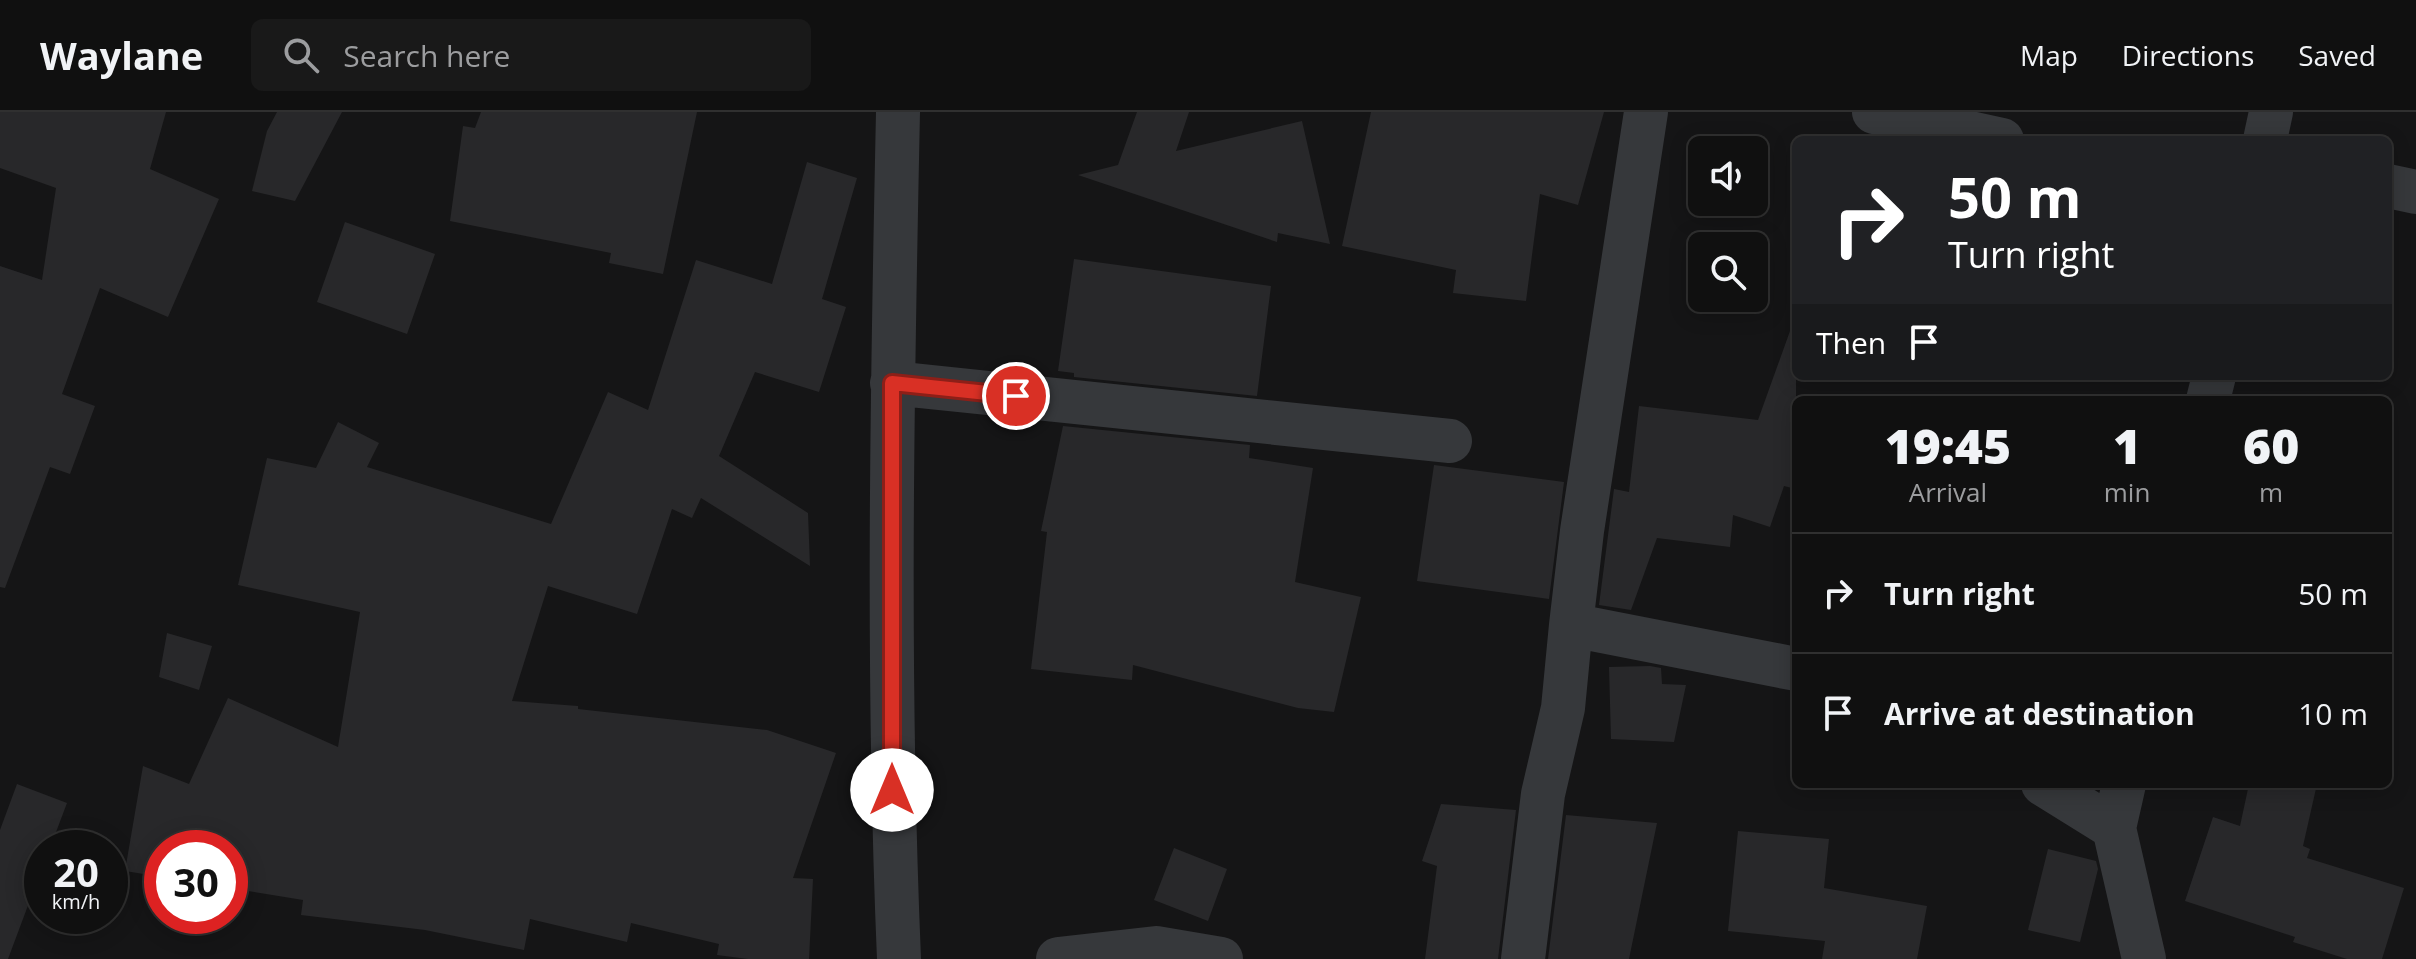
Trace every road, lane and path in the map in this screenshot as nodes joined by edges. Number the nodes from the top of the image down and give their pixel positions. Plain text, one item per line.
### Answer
1 (898, 112) edge
2 (1646, 112) edge
3 (1874, 112) edge
4 (2271, 112) edge
5 (1984, 136) edge
6 (2266, 136) edge
7 (2392, 187) edge
8 (2416, 192) edge
9 (892, 383) junction
10 (1450, 441) dead end
11 (1571, 625) junction
12 (1792, 668) edge
13 (2049, 788) edge
14 (2123, 788) edge
15 (2114, 828) junction
16 (2153, 958) edge
17 (899, 959) edge
18 (1058, 959) edge
19 (1221, 959) edge
20 (1523, 959) edge

1 - 9 street
2 - 11 street
3 - 5 street
4 - 6 street
7 - 8 street
9 - 10 street
9 - 17 street
11 - 12 street
11 - 20 street
13 - 15 street
14 - 15 street
15 - 16 street
18 - 19 street

